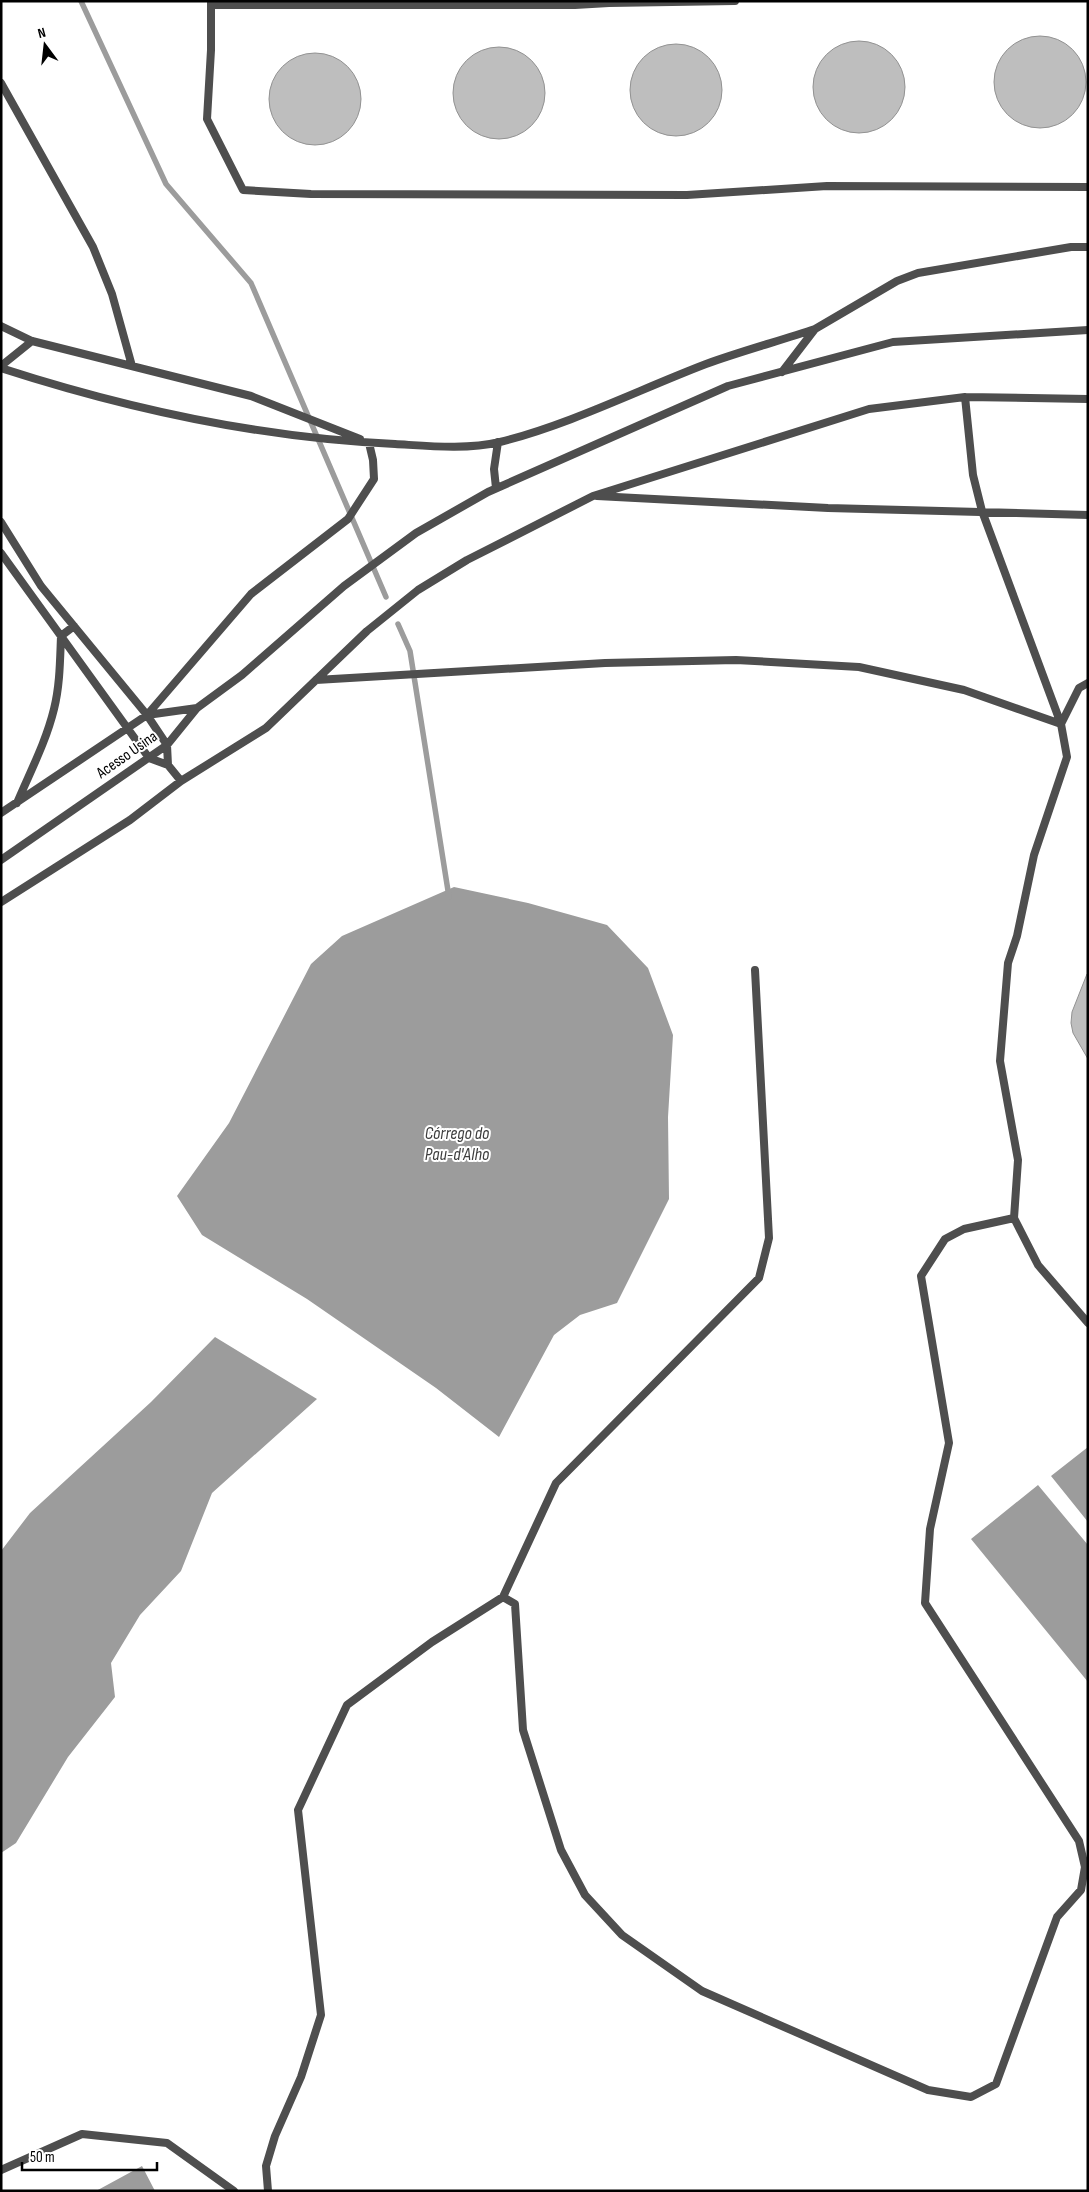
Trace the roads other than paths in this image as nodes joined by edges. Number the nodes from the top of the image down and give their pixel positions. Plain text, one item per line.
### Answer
1 (735, 1) edge
2 (211, 3) edge
3 (1, 83) edge
4 (1088, 187) edge
5 (1088, 247) edge
6 (1, 326) edge
7 (815, 329) junction
8 (1088, 330) edge
9 (32, 341) junction
10 (132, 366) junction
11 (1, 367) edge
12 (782, 372) junction
13 (965, 397) junction
14 (1088, 399) edge
15 (498, 442) junction
16 (369, 443) junction
17 (496, 488) junction
18 (592, 496) junction
19 (982, 511) junction
20 (1088, 516) edge
21 (1, 522) edge
22 (1, 553) edge
23 (74, 626) junction
24 (62, 636) junction
25 (316, 680) junction
26 (1088, 683) edge
27 (197, 708) junction
28 (146, 715) junction
29 (1061, 724) junction
30 (127, 728) junction
31 (167, 746) junction
32 (149, 758) junction
33 (168, 765) junction
34 (181, 781) junction
35 (17, 803) junction
36 (1, 813) edge
37 (1, 860) edge
38 (1, 902) edge
39 (755, 970) dead end
40 (1014, 1218) junction
41 (1088, 1324) edge
42 (503, 1597) junction
43 (1084, 1890) edge
44 (1, 2170) edge
45 (234, 2191) edge
46 (268, 2191) edge

1 - 2 lane
2 - 4 lane
3 - 10 lane
5 - 7 lane
6 - 9 lane
7 - 12 lane
7 - 15 lane
8 - 12 lane
9 - 10 lane
9 - 11 lane
10 - 16 lane
11 - 16 lane
12 - 17 lane
13 - 14 lane
13 - 18 lane
13 - 19 lane
15 - 16 lane
15 - 17 lane
16 - 28 lane
17 - 27 lane
18 - 19 lane
18 - 25 lane
19 - 20 lane
19 - 29 lane
21 - 23 lane
22 - 24 lane
23 - 24 lane
23 - 28 lane
24 - 30 lane
24 - 35 lane
25 - 29 lane
25 - 34 lane
26 - 29 lane
27 - 28 lane, Acesso Usina
27 - 31 lane, Acesso Usina
28 - 30 lane, Acesso Usina
28 - 31 lane
29 - 40 lane
30 - 32 lane
30 - 35 lane, Acesso Usina
31 - 32 lane, Acesso Usina
31 - 33 lane
32 - 33 lane
32 - 37 lane, Acesso Usina
33 - 34 lane
34 - 38 lane
35 - 36 lane, Acesso Usina
39 - 42 lane
40 - 41 lane
40 - 43 lane
42 - 43 lane
42 - 46 lane
44 - 45 lane

